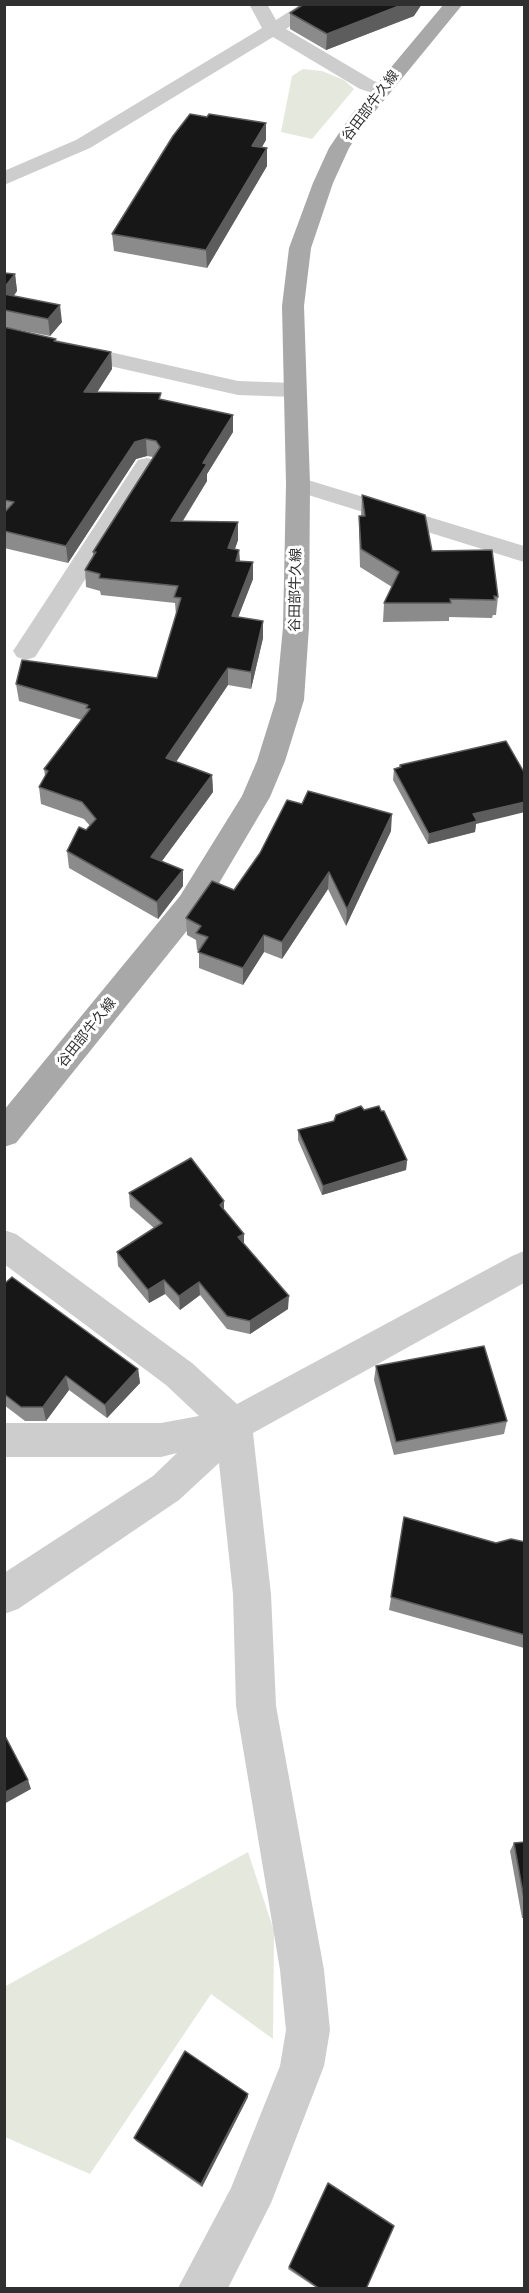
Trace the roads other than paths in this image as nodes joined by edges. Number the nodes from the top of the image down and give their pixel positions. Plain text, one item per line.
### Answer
1 (258, 4) edge
2 (315, 4) edge
3 (454, 4) edge
4 (272, 29) junction
5 (382, 90) junction
6 (4, 179) edge
7 (4, 335) edge
8 (294, 390) junction
9 (147, 465) edge
10 (297, 484) junction
11 (525, 554) edge
12 (26, 651) dead end
13 (4, 1134) edge
14 (4, 1244) edge
15 (525, 1266) edge
16 (234, 1425) junction
17 (4, 1440) edge
18 (4, 1596) edge
19 (202, 2289) edge

1 - 4 street
2 - 4 street
3 - 5 main road, 谷田部牛久線
4 - 5 street
4 - 6 street
5 - 8 main road, 谷田部牛久線
7 - 8 street
8 - 10 main road, 谷田部牛久線
9 - 12 street
10 - 11 street
10 - 13 main road, 谷田部牛久線
14 - 16 street
15 - 16 street
16 - 17 street
16 - 18 street
16 - 19 street

